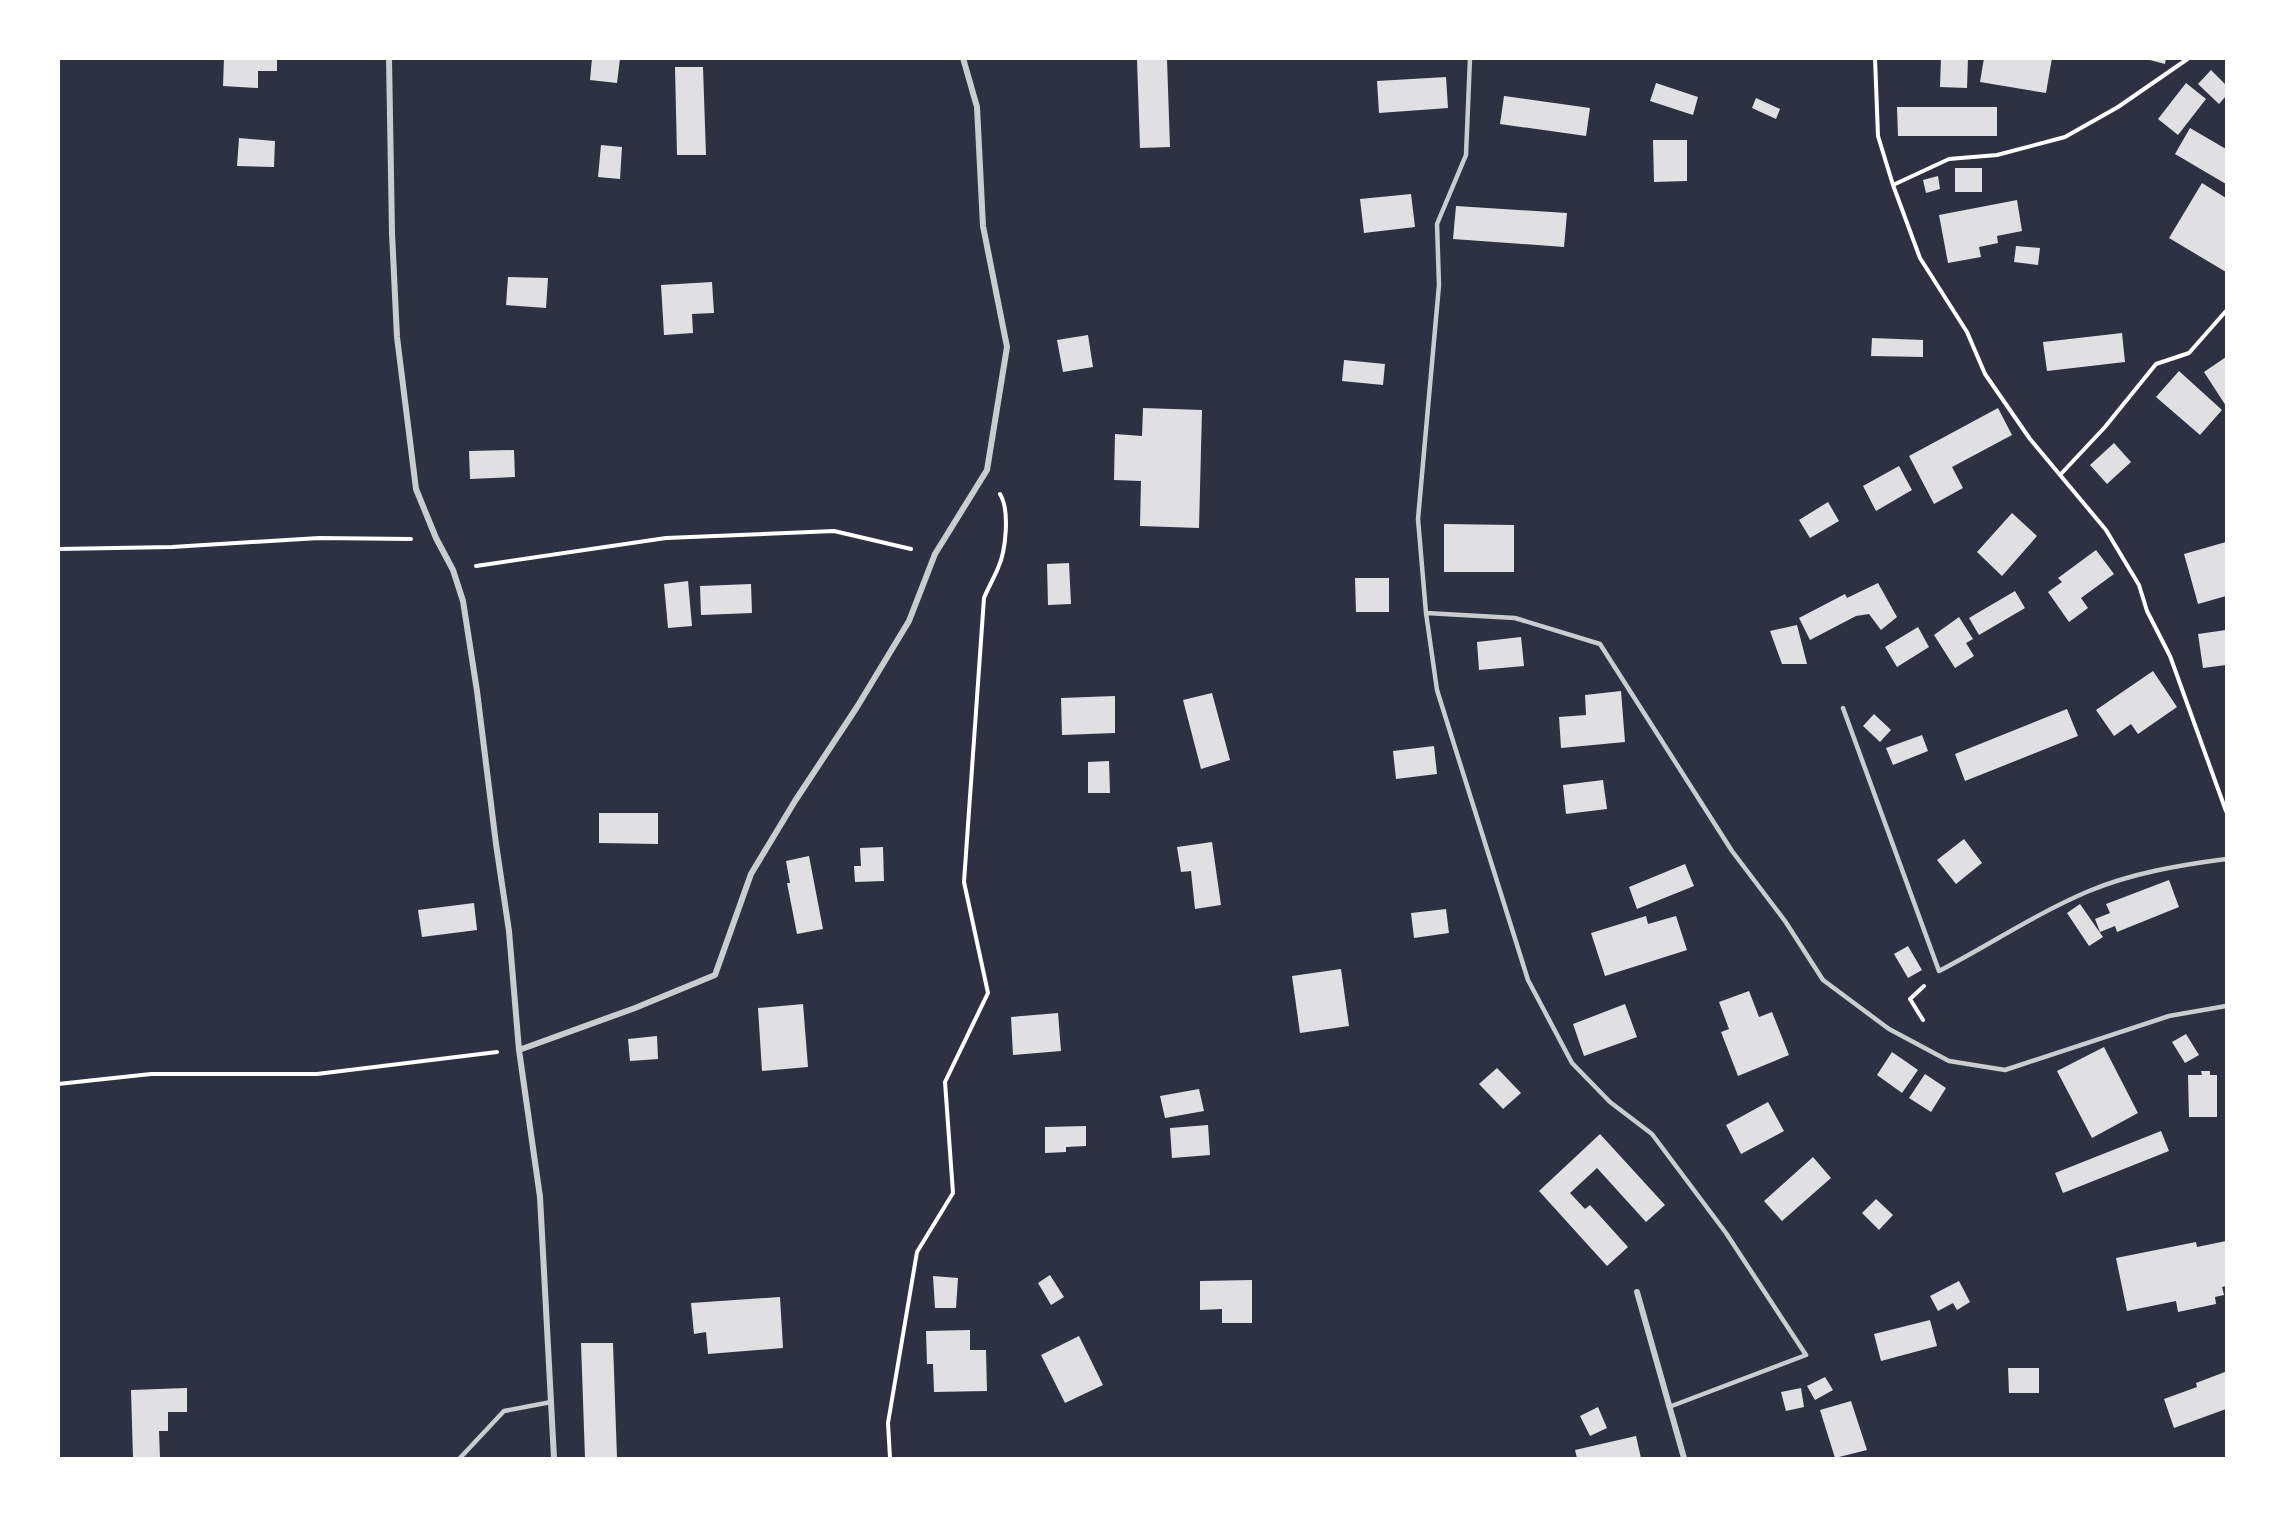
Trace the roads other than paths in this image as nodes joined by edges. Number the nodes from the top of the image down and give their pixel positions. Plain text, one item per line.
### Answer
1 (389, 58) edge
2 (963, 58) edge
3 (1470, 58) edge
4 (1426, 613) junction
5 (1843, 708) dead end
6 (2226, 859) edge
7 (2226, 1006) edge
8 (519, 1050) junction
9 (1637, 1292) dead end
10 (551, 1402) junction
11 (1669, 1407) junction
12 (460, 1458) edge
13 (554, 1458) edge
14 (1684, 1458) edge

1 - 8 street
2 - 8 street
3 - 4 lane
4 - 7 lane
4 - 11 lane
5 - 6 lane
8 - 10 street
9 - 11 street
10 - 12 lane
10 - 13 street
11 - 14 street

